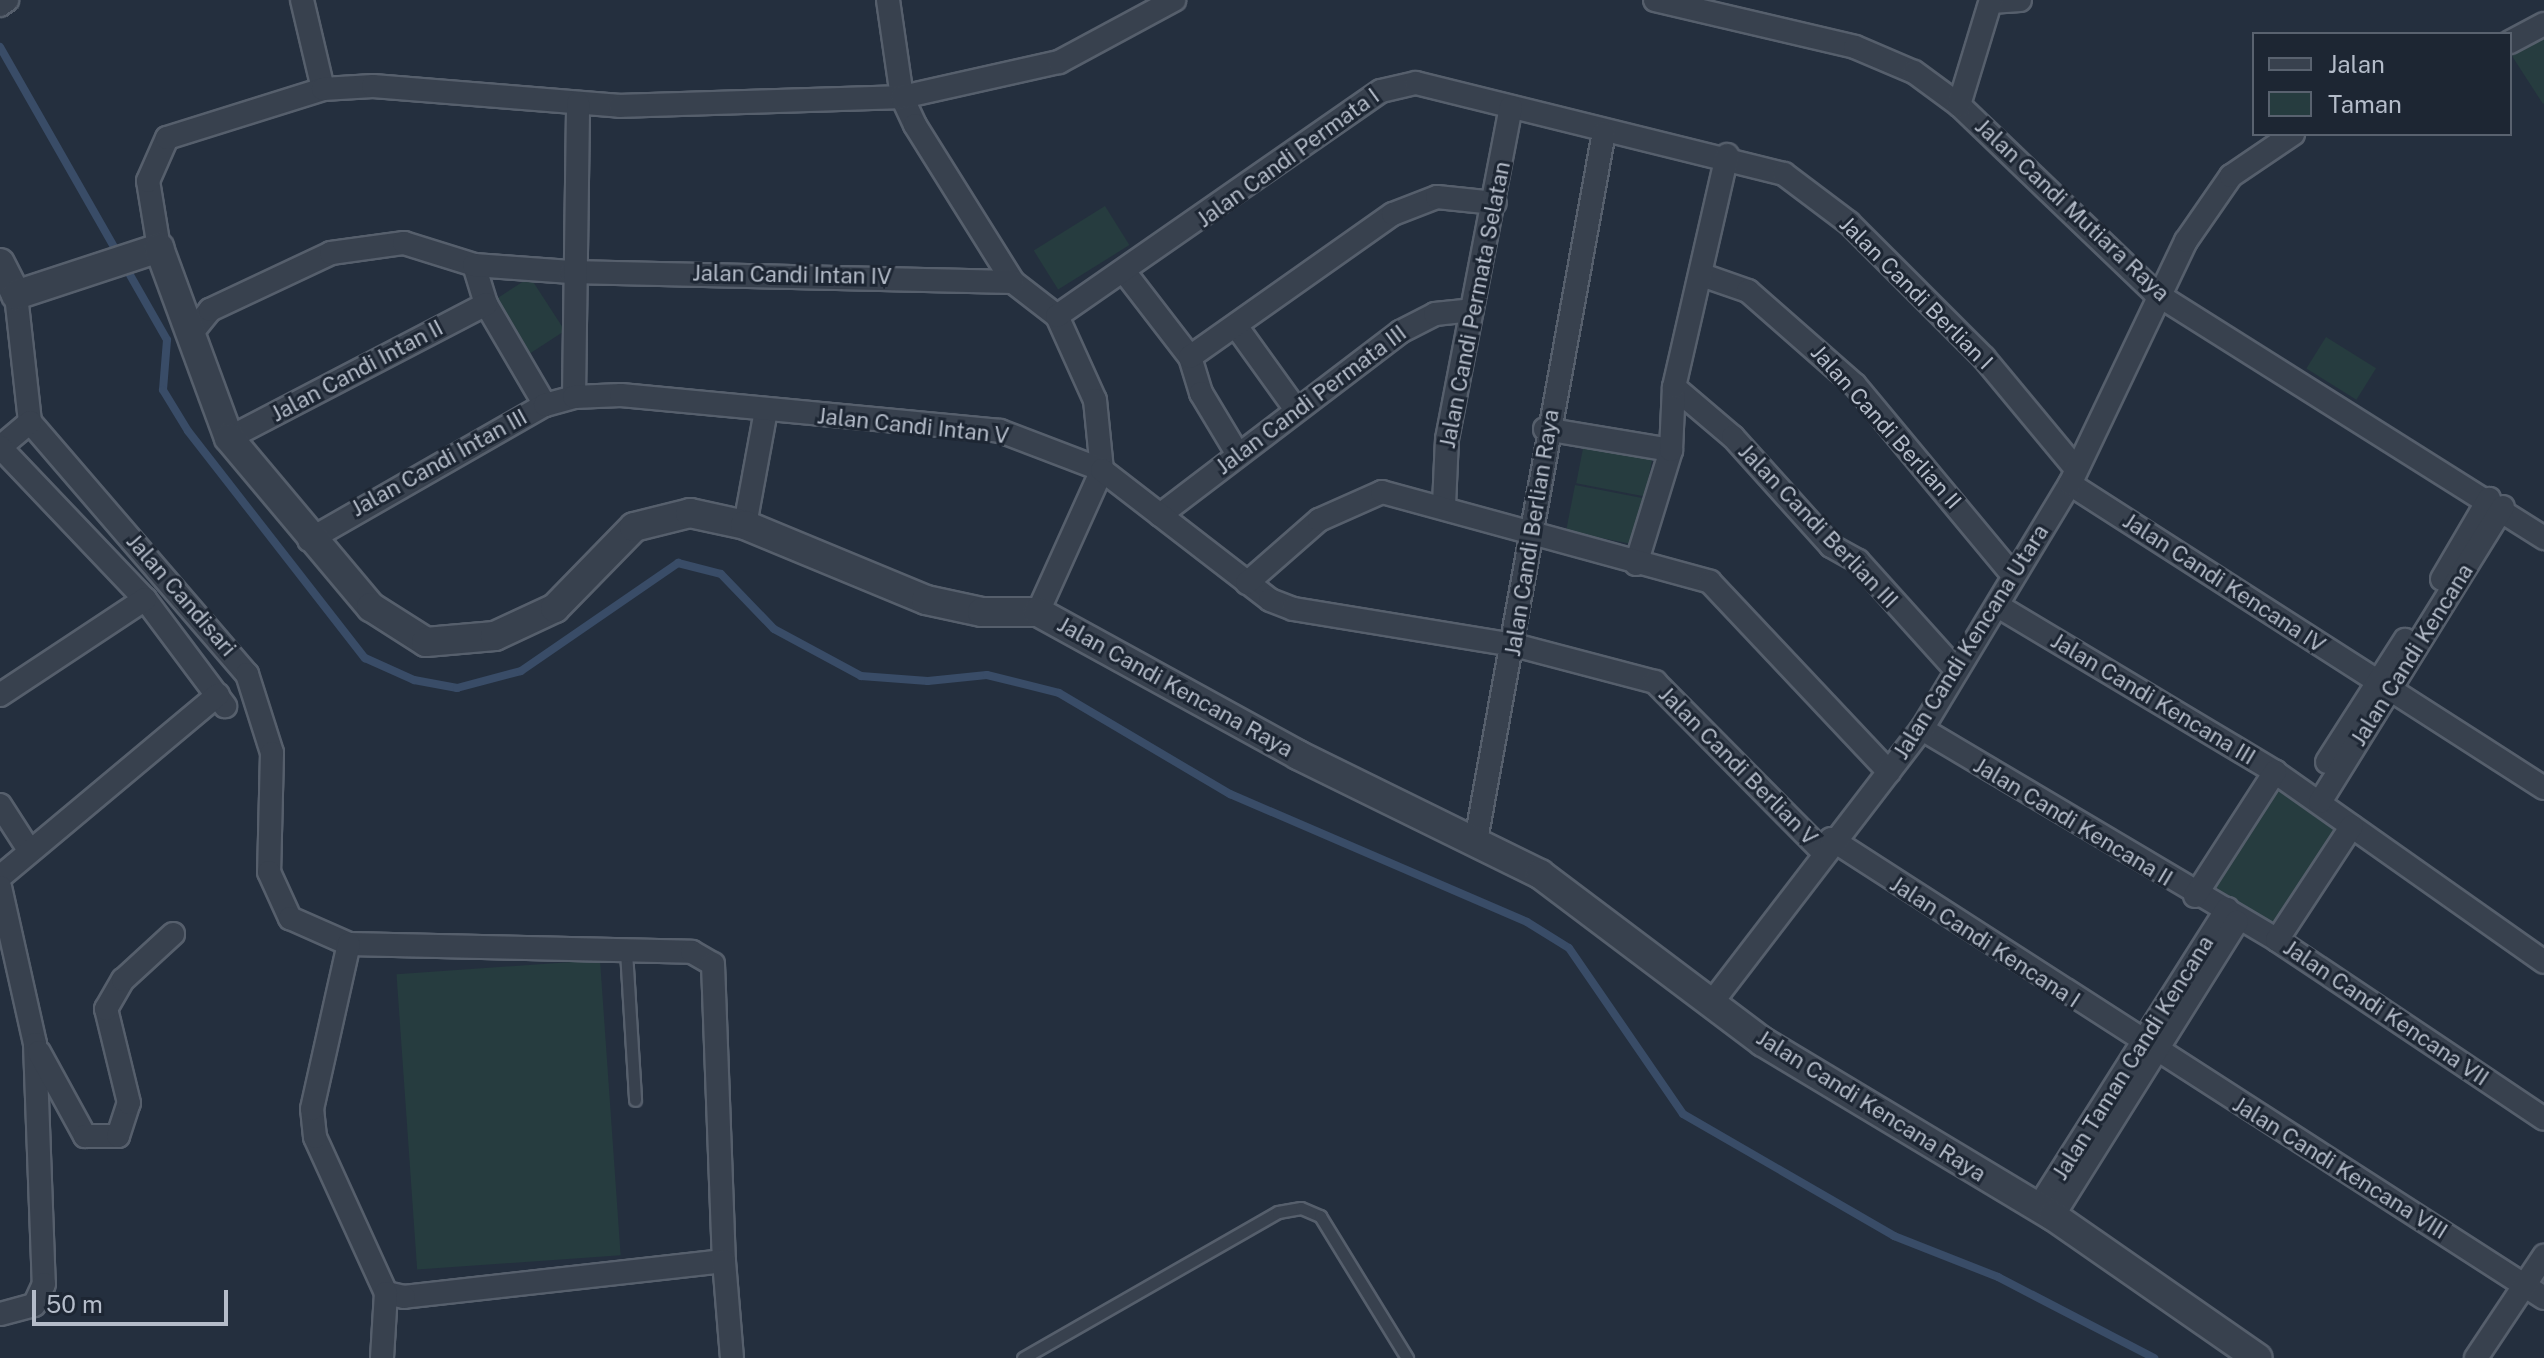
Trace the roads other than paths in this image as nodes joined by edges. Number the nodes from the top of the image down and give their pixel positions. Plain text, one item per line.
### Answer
1 (7, 0) edge
2 (302, 0) edge
3 (888, 0) edge
4 (1174, 0) edge
5 (1655, 0) edge
6 (2020, 0) edge
7 (1991, 1) edge
8 (0, 5) edge
9 (2544, 24) edge
10 (2512, 41) edge
11 (323, 89) junction
12 (902, 97) junction
13 (578, 103) junction
14 (1959, 105) junction
15 (1511, 107) junction
16 (1604, 132) junction
17 (2290, 136) edge
18 (1727, 155) junction
19 (1495, 203) junction
20 (148, 251) junction
21 (0, 263) edge
22 (474, 265) junction
23 (571, 272) junction
24 (1126, 274) junction
25 (1702, 275) junction
26 (1013, 282) junction
27 (2155, 293) junction
28 (16, 295) junction
29 (486, 304) junction
30 (1472, 310) junction
31 (1057, 316) junction
32 (1236, 326) junction
33 (194, 330) junction
34 (1190, 357) junction
35 (1674, 387) junction
36 (574, 397) junction
37 (545, 405) junction
38 (1295, 408) junction
39 (766, 411) junction
40 (30, 422) junction
41 (1545, 429) junction
42 (229, 438) junction
43 (1671, 450) junction
44 (1237, 453) junction
45 (1102, 470) junction
46 (2073, 476) junction
47 (2496, 503) junction
48 (1444, 505) junction
49 (1160, 515) junction
50 (745, 525) junction
51 (1536, 533) junction
52 (2544, 538) edge
53 (309, 540) junction
54 (1636, 564) junction
55 (2013, 575) junction
56 (1247, 583) junction
57 (145, 599) junction
58 (1998, 606) junction
59 (1038, 612) junction
60 (1514, 645) junction
61 (1956, 670) junction
62 (2384, 688) junction
63 (0, 695) edge
64 (1922, 729) junction
65 (1889, 772) junction
66 (2275, 772) junction
67 (2544, 788) edge
68 (2313, 798) junction
69 (0, 805) edge
70 (2352, 826) junction
71 (1476, 840) junction
72 (1827, 845) junction
73 (29, 850) junction
74 (0, 877) edge
75 (0, 887) edge
76 (2195, 896) junction
77 (2234, 913) junction
78 (173, 934) dead end
79 (2277, 940) junction
80 (349, 944) junction
81 (626, 951) junction
82 (2544, 962) edge
83 (1713, 1001) junction
84 (35, 1044) junction
85 (2148, 1047) junction
86 (635, 1100) dead end
87 (2544, 1119) edge
88 (2046, 1212) junction
89 (2544, 1256) edge
90 (724, 1261) junction
91 (2526, 1284) junction
92 (386, 1293) junction
93 (2544, 1298) edge
94 (0, 1314) edge
95 (382, 1358) edge
96 (732, 1358) edge
97 (1023, 1358) edge
98 (1407, 1358) edge
99 (2257, 1358) edge
100 (2476, 1358) edge

1 - 8 street
2 - 11 street
3 - 12 street
4 - 12 street
5 - 14 street, Jalan Candi Mutiara Raya
6 - 7 street
7 - 14 street
9 - 10 street
11 - 13 street
11 - 20 street
12 - 13 street
12 - 26 street
13 - 23 street
14 - 27 street, Jalan Candi Mutiara Raya
15 - 16 street, Jalan Candi Permata I
15 - 19 street, Jalan Candi Permata Selatan
15 - 24 street, Jalan Candi Permata I
16 - 18 street, Jalan Candi Permata I
16 - 41 street, Jalan Candi Berlian Raya
17 - 27 street, Jalan Candi Kencana Utara
18 - 25 street
18 - 46 street, Jalan Candi Berlian I
19 - 30 street, Jalan Candi Permata Selatan
19 - 32 street
20 - 28 street
20 - 33 street, Jalan Candi Kencana Raya
21 - 28 street
22 - 23 street, Jalan Candi Intan IV
22 - 29 street
22 - 33 street, Jalan Candi Intan IV
23 - 26 street, Jalan Candi Intan IV
23 - 36 street
24 - 31 street, Jalan Candi Permata I
24 - 34 street
25 - 35 street
25 - 55 street, Jalan Candi Berlian II
26 - 31 street
27 - 46 street, Jalan Candi Kencana Utara
27 - 47 street, Jalan Candi Mutiara Raya
28 - 40 street
29 - 37 street
29 - 42 street, Jalan Candi Intan II
30 - 38 street, Jalan Candi Permata III
30 - 48 street, Jalan Candi Permata Selatan
31 - 45 street
32 - 34 street
32 - 38 street
33 - 42 street, Jalan Candi Kencana Raya
34 - 44 street
35 - 43 street
35 - 61 street, Jalan Candi Berlian III
36 - 37 street, Jalan Candi Intan III
36 - 39 street, Jalan Candi Intan V
37 - 53 street, Jalan Candi Intan III
38 - 44 street, Jalan Candi Permata III
39 - 45 street, Jalan Candi Intan V
39 - 50 street
40 - 57 street, Jalan Candisari
40 - 80 street, Jalan Candisari
41 - 43 street
41 - 51 street, Jalan Candi Berlian Raya
42 - 53 street, Jalan Candi Kencana Raya
43 - 54 street
44 - 49 street, Jalan Candi Permata III
45 - 49 street, Jalan Candi Intan V
45 - 59 street
46 - 55 street, Jalan Candi Kencana Utara
46 - 62 street, Jalan Candi Kencana IV
47 - 52 street, Jalan Candi Mutiara Raya
47 - 62 street, Jalan Candi Kencana
48 - 51 street
48 - 56 street
49 - 56 street, Jalan Candi Intan V
50 - 53 street, Jalan Candi Kencana Raya
50 - 59 street, Jalan Candi Kencana Raya
51 - 54 street
51 - 60 street, Jalan Candi Berlian Raya
54 - 65 street
55 - 58 street, Jalan Candi Kencana Utara
56 - 60 street, Jalan Candi Berlian V
57 - 63 street, Jalan Candisari
57 - 73 street, Jalan Candisari
58 - 61 street, Jalan Candi Kencana Utara
58 - 66 street, Jalan Candi Kencana III
59 - 71 street, Jalan Candi Kencana Raya
60 - 71 street, Jalan Candi Berlian Raya
60 - 72 street, Jalan Candi Berlian V
61 - 64 street, Jalan Candi Kencana Utara
62 - 67 street, Jalan Candi Kencana IV
62 - 68 street, Jalan Candi Kencana
64 - 65 street, Jalan Candi Kencana Utara
64 - 76 street, Jalan Candi Kencana II
65 - 72 street, Jalan Candi Kencana Utara
66 - 68 street, Jalan Candi Kencana III
66 - 76 street
68 - 70 street, Jalan Candi Kencana III
69 - 73 street
70 - 79 street
70 - 82 street, Jalan Candi Kencana III
71 - 83 street, Jalan Candi Kencana Raya
72 - 83 street, Jalan Candi Kencana Utara
72 - 85 street, Jalan Candi Kencana I
73 - 74 street
75 - 84 street
76 - 77 street, Jalan Candi Kencana II
77 - 79 street, Jalan Candi Kencana VII
77 - 85 street, Jalan Taman Candi Kencana
78 - 84 street
79 - 87 street, Jalan Candi Kencana VII
80 - 81 street, Jalan Candisari
80 - 92 street
81 - 86 lane
81 - 90 street, Jalan Candisari
83 - 88 street, Jalan Candi Kencana Raya
84 - 94 street
85 - 88 street, Jalan Taman Candi Kencana
85 - 91 street, Jalan Candi Kencana VIII
88 - 99 street, Jalan Candi Kencana Raya
89 - 91 street
90 - 92 street
90 - 96 street
91 - 93 street, Jalan Candi Kencana VIII
91 - 100 street
92 - 95 street
97 - 98 lane

